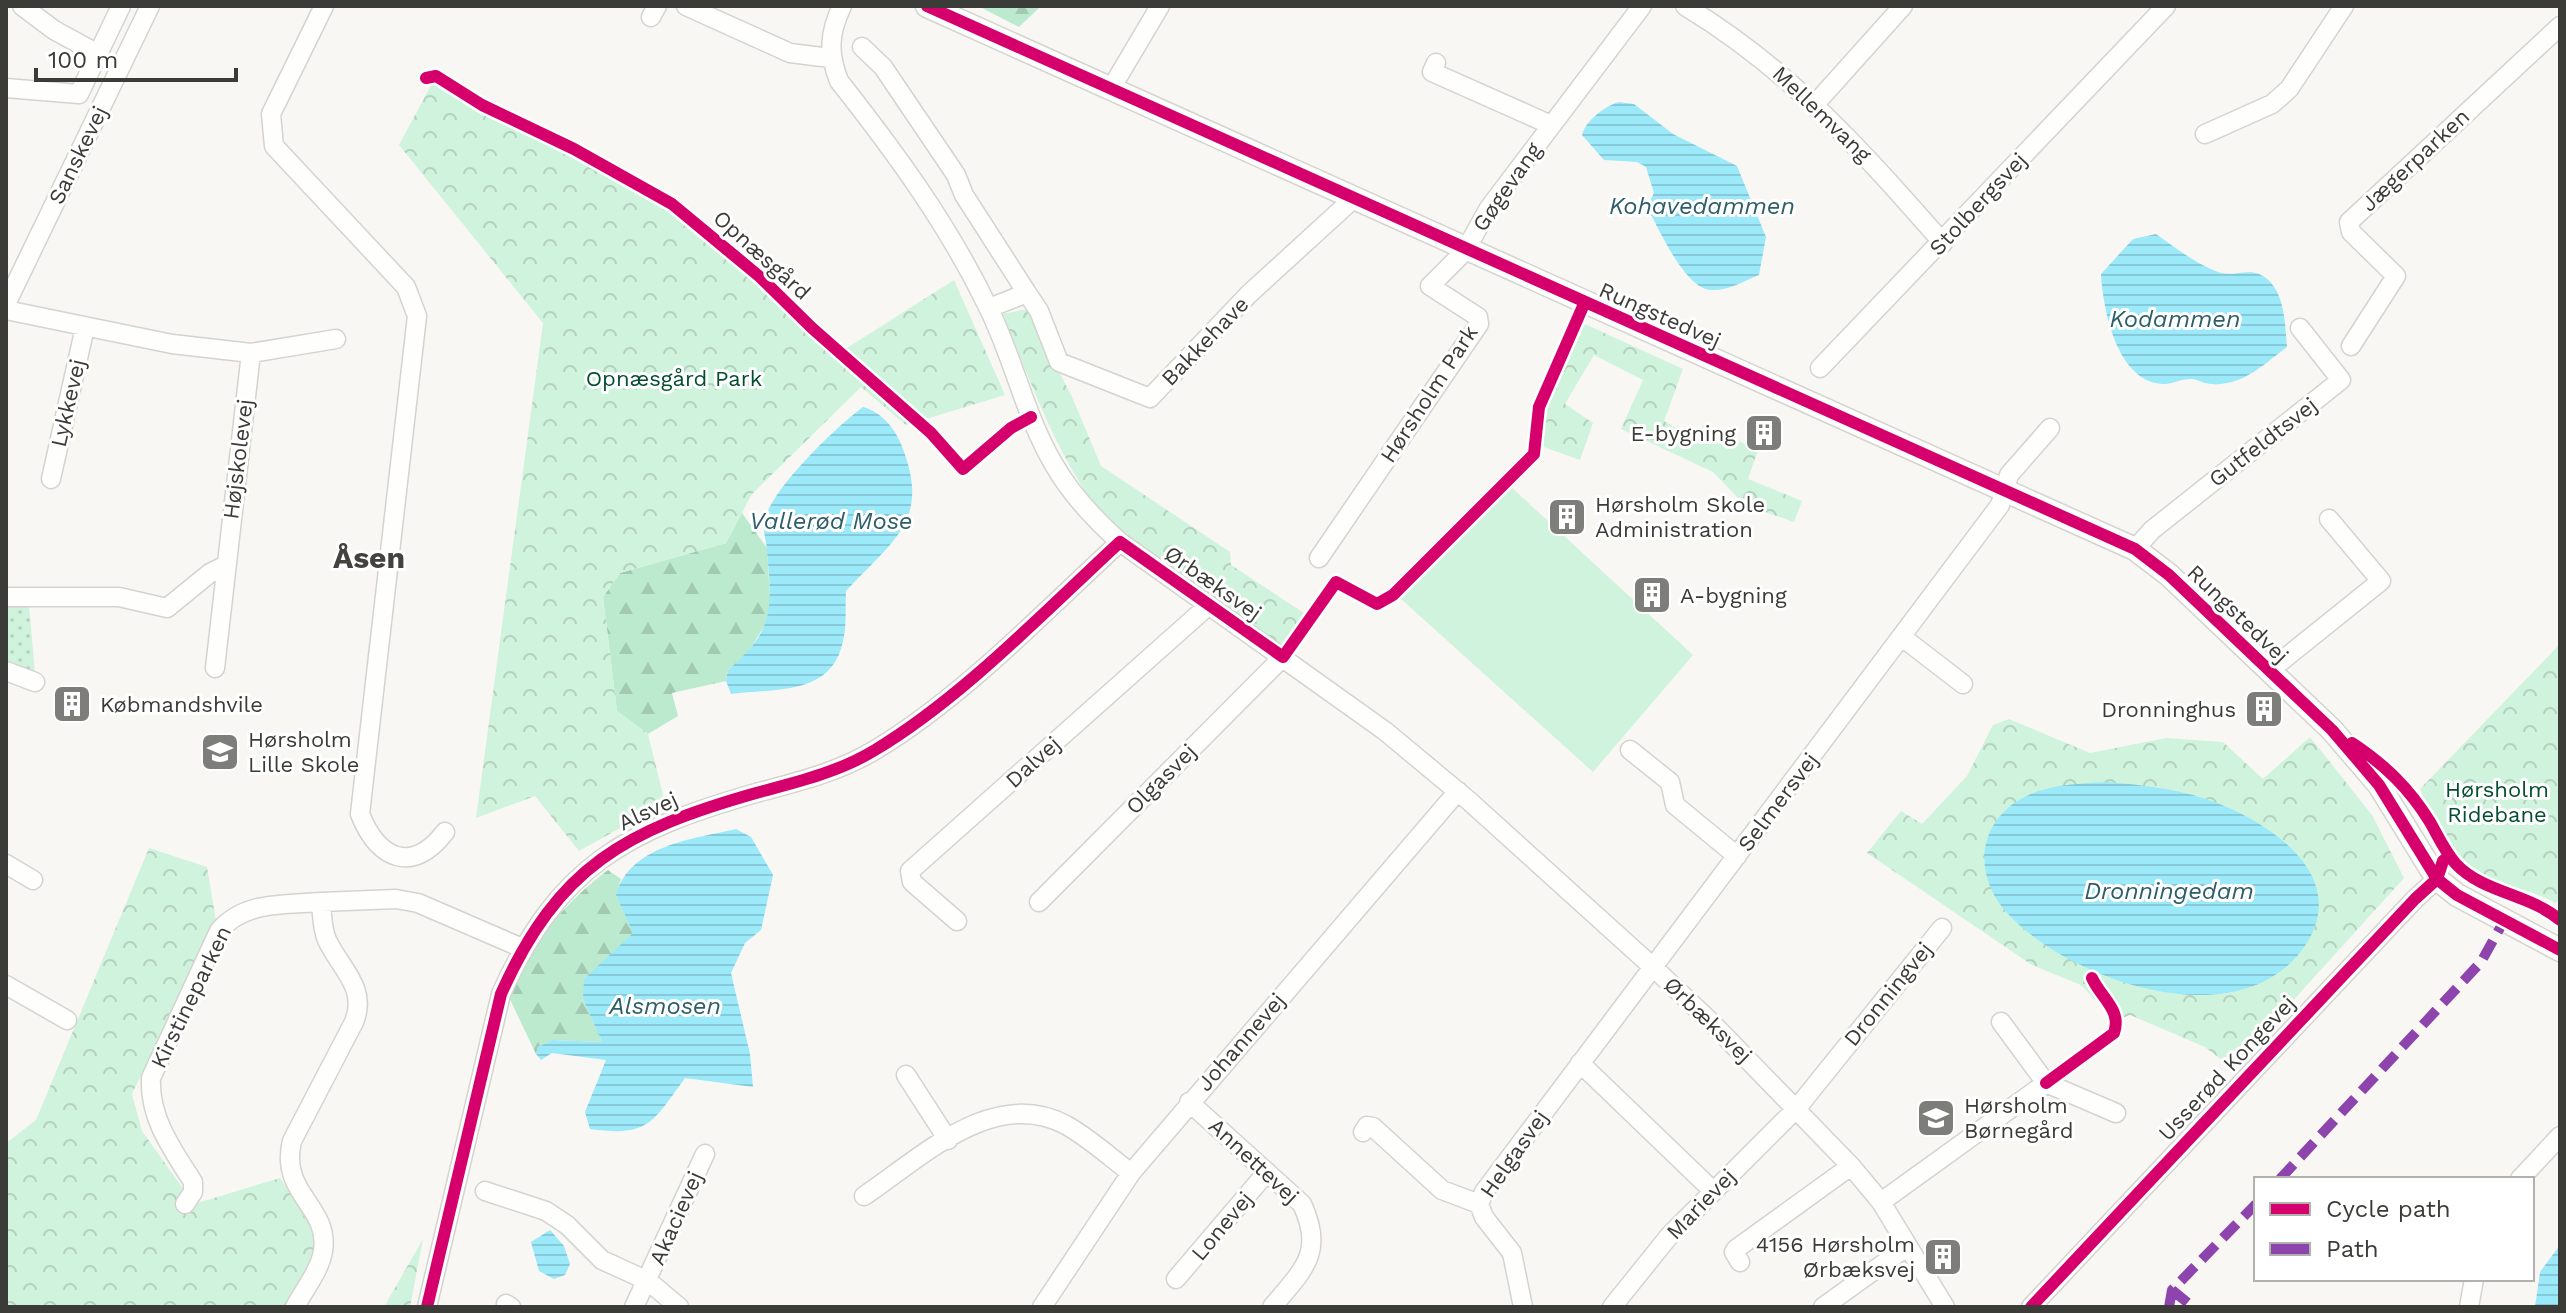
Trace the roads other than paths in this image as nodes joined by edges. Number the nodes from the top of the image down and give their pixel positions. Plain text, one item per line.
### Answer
1 (22, 6) edge
2 (121, 6) edge
3 (150, 6) edge
4 (324, 6) edge
5 (842, 6) edge
6 (927, 6) edge
7 (1160, 6) edge
8 (1642, 6) edge
9 (1685, 6) edge
10 (1903, 6) edge
11 (2166, 6) edge
12 (2344, 6) edge
13 (696, 8) edge
14 (2560, 26) edge
15 (862, 47) dead end
16 (98, 54) junction
17 (830, 58) junction
18 (1436, 63) dead end
19 (1112, 87) junction
20 (6, 88) edge
21 (1816, 103) junction
22 (1551, 125) junction
23 (2205, 134) dead end
24 (1353, 199) junction
25 (1943, 243) junction
26 (1465, 251) junction
27 (1027, 293) junction
28 (6, 304) edge
29 (989, 308) junction
30 (6, 310) edge
31 (85, 327) junction
32 (2300, 328) dead end
33 (336, 339) dead end
34 (2351, 346) dead end
35 (251, 353) junction
36 (1820, 368) dead end
37 (2050, 428) dead end
38 (51, 479) dead end
39 (2006, 490) junction
40 (2329, 519) dead end
41 (1120, 542) junction
42 (2135, 549) junction
43 (1319, 558) dead end
44 (226, 565) junction
45 (6, 597) edge
46 (1209, 605) junction
47 (1902, 637) junction
48 (1283, 657) junction
49 (215, 668) dead end
50 (6, 671) edge
51 (2269, 671) junction
52 (35, 682) dead end
53 (1963, 684) dead end
54 (1630, 750) dead end
55 (1458, 791) junction
56 (445, 832) dead end
57 (1737, 856) junction
58 (6, 864) edge
59 (2437, 879) junction
60 (33, 880) dead end
61 (321, 902) junction
62 (1039, 902) dead end
63 (957, 921) dead end
64 (1942, 928) dead end
65 (522, 948) junction
66 (2560, 950) edge
67 (1655, 969) junction
68 (6, 985) edge
69 (67, 1020) dead end
70 (2001, 1022) dead end
71 (1580, 1063) junction
72 (906, 1075) dead end
73 (2046, 1083) junction
74 (1189, 1102) junction
75 (1797, 1108) junction
76 (2116, 1113) dead end
77 (1363, 1132) dead end
78 (2560, 1136) edge
79 (948, 1140) junction
80 (705, 1154) dead end
81 (1851, 1166) junction
82 (1267, 1172) junction
83 (1131, 1173) junction
84 (2522, 1177) edge
85 (1712, 1190) junction
86 (485, 1191) dead end
87 (864, 1196) dead end
88 (1881, 1202) junction
89 (185, 1204) dead end
90 (1479, 1204) junction
91 (1908, 1246) junction
92 (1740, 1262) dead end
93 (1176, 1279) dead end
94 (648, 1281) junction
95 (2474, 1281) edge
96 (1045, 1306) edge
97 (295, 1307) edge
98 (427, 1307) edge
99 (634, 1307) edge
100 (679, 1307) edge
101 (1272, 1307) edge
102 (1523, 1307) edge
103 (1612, 1307) edge
104 (1823, 1307) edge
105 (1945, 1307) edge
106 (2031, 1307) edge
107 (2469, 1307) edge

1 - 16 street
2 - 16 street
3 - 28 street, Sanskevej
4 - 56 street
5 - 17 street
6 - 19 main road, Rungstedvej
7 - 19 street
8 - 22 street, Gøgevang
9 - 21 street, Mellemvang
10 - 21 street
11 - 25 street, Stolbergsvej
12 - 23 street
13 - 17 street
14 - 34 street, Jægerparken
15 - 27 street, Bakkehave
16 - 20 street
17 - 29 street, Ørbæksvej
18 - 22 street, Gøgevang
19 - 24 main road, Rungstedvej
21 - 25 street, Mellemvang
22 - 26 street, Gøgevang
24 - 26 main road, Rungstedvej
24 - 27 street, Bakkehave
25 - 36 street, Stolbergsvej
26 - 39 main road, Rungstedvej
26 - 43 street, Hørsholm Park
27 - 29 street
29 - 41 street, Ørbæksvej
30 - 31 street
31 - 35 street
31 - 38 street, Lykkevej
32 - 42 street, Gutfeldtsvej
33 - 35 street
35 - 44 street, Højskolevej
37 - 39 street, Selmersvej
39 - 42 main road, Rungstedvej
39 - 47 street, Selmersvej
40 - 51 street
41 - 46 street, Ørbæksvej
41 - 65 street, Alsvej
42 - 51 main road, Rungstedvej
44 - 45 street
44 - 49 street, Højskolevej
46 - 48 street, Ørbæksvej
46 - 63 street, Dalvej
47 - 53 street
47 - 57 street, Selmersvej
48 - 55 street, Ørbæksvej
48 - 62 street, Olgasvej
50 - 52 street
51 - 59 main road, Rungstedvej
54 - 57 street
55 - 67 street, Ørbæksvej
55 - 74 street, Johannevej
57 - 67 street, Selmersvej
58 - 60 street
59 - 66 main road, Rungstedvej
59 - 106 street, Usserød Kongevej
61 - 65 street, Kirstineparken
61 - 89 street, Kirstineparken
61 - 97 street
64 - 75 street, Dronningvej
65 - 98 street, Alsvej
67 - 71 street, Helgasvej
67 - 75 street, Ørbæksvej
68 - 69 street
70 - 73 street
71 - 85 street
71 - 90 street, Helgasvej
72 - 79 street
73 - 76 street
73 - 88 street
74 - 82 street, Annettevej
74 - 83 street, Johannevej
75 - 81 street, Ørbæksvej
75 - 85 street, Marievej
77 - 90 street, Helgasvej
78 - 84 street
79 - 83 street
79 - 87 street
80 - 94 street, Akacievej
81 - 88 street, Ørbæksvej
81 - 92 street
82 - 93 street, Lonevej
82 - 101 street, Annettevej
83 - 96 street, Johannevej
85 - 103 street, Marievej
86 - 94 street
88 - 91 street, Ørbæksvej
90 - 102 street
91 - 104 street
91 - 105 street, Ørbæksvej
94 - 99 street, Akacievej
94 - 100 street
95 - 107 street

